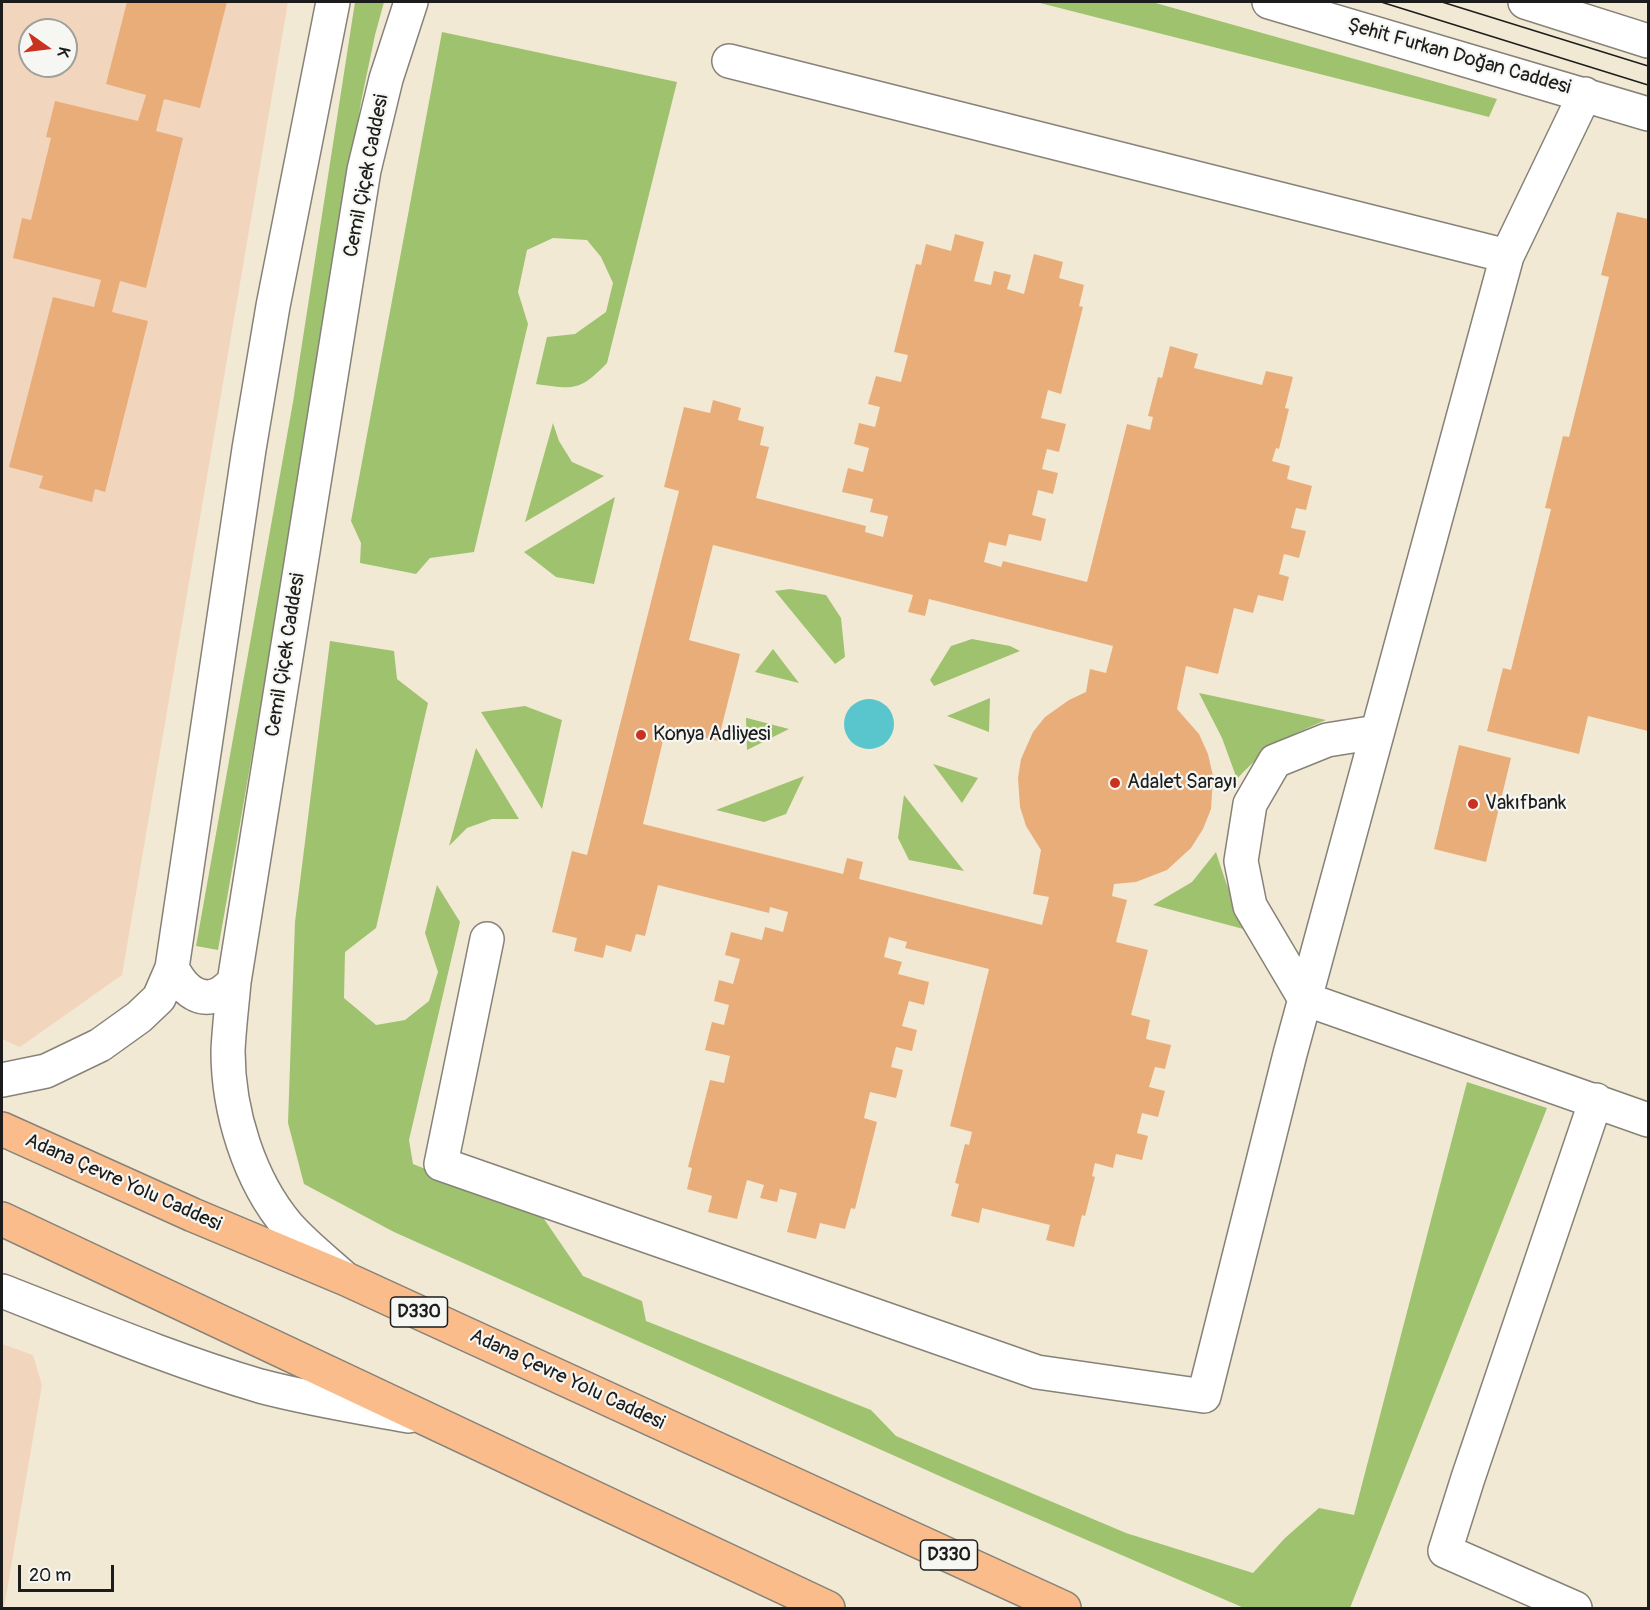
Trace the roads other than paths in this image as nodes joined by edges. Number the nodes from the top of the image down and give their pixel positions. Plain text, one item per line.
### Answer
1 (333, 2) edge
2 (411, 2) edge
3 (1269, 2) edge
4 (1525, 2) edge
5 (1648, 41) edge
6 (729, 61) dead end
7 (1585, 94) junction
8 (1648, 114) edge
9 (1507, 256) junction
10 (1377, 732) junction
11 (487, 939) dead end
12 (172, 968) junction
13 (234, 982) junction
14 (1305, 999) junction
15 (2, 1080) edge
16 (1596, 1101) junction
17 (1648, 1120) edge
18 (2, 1130) edge
19 (2, 1219) edge
20 (346, 1279) junction
21 (2, 1291) edge
22 (423, 1418) junction
23 (828, 1608) edge
24 (1064, 1608) edge
25 (1575, 1608) edge

1 - 12 street
2 - 13 street, Cemil Çiçek Caddesi
3 - 7 street, Şehit Furkan Doğan Caddesi
4 - 5 street
6 - 9 street
7 - 8 street, Şehit Furkan Doğan Caddesi
7 - 9 street
9 - 10 street
10 - 14 street
10 - 14 street
11 - 14 street
12 - 13 street
12 - 15 street
13 - 20 street, Cemil Çiçek Caddesi
14 - 16 street
16 - 17 street
16 - 25 street
18 - 20 highway, Adana Çevre Yolu Caddesi / D330
19 - 22 highway
20 - 24 highway, Adana Çevre Yolu Caddesi / D330
21 - 22 street
22 - 23 highway

